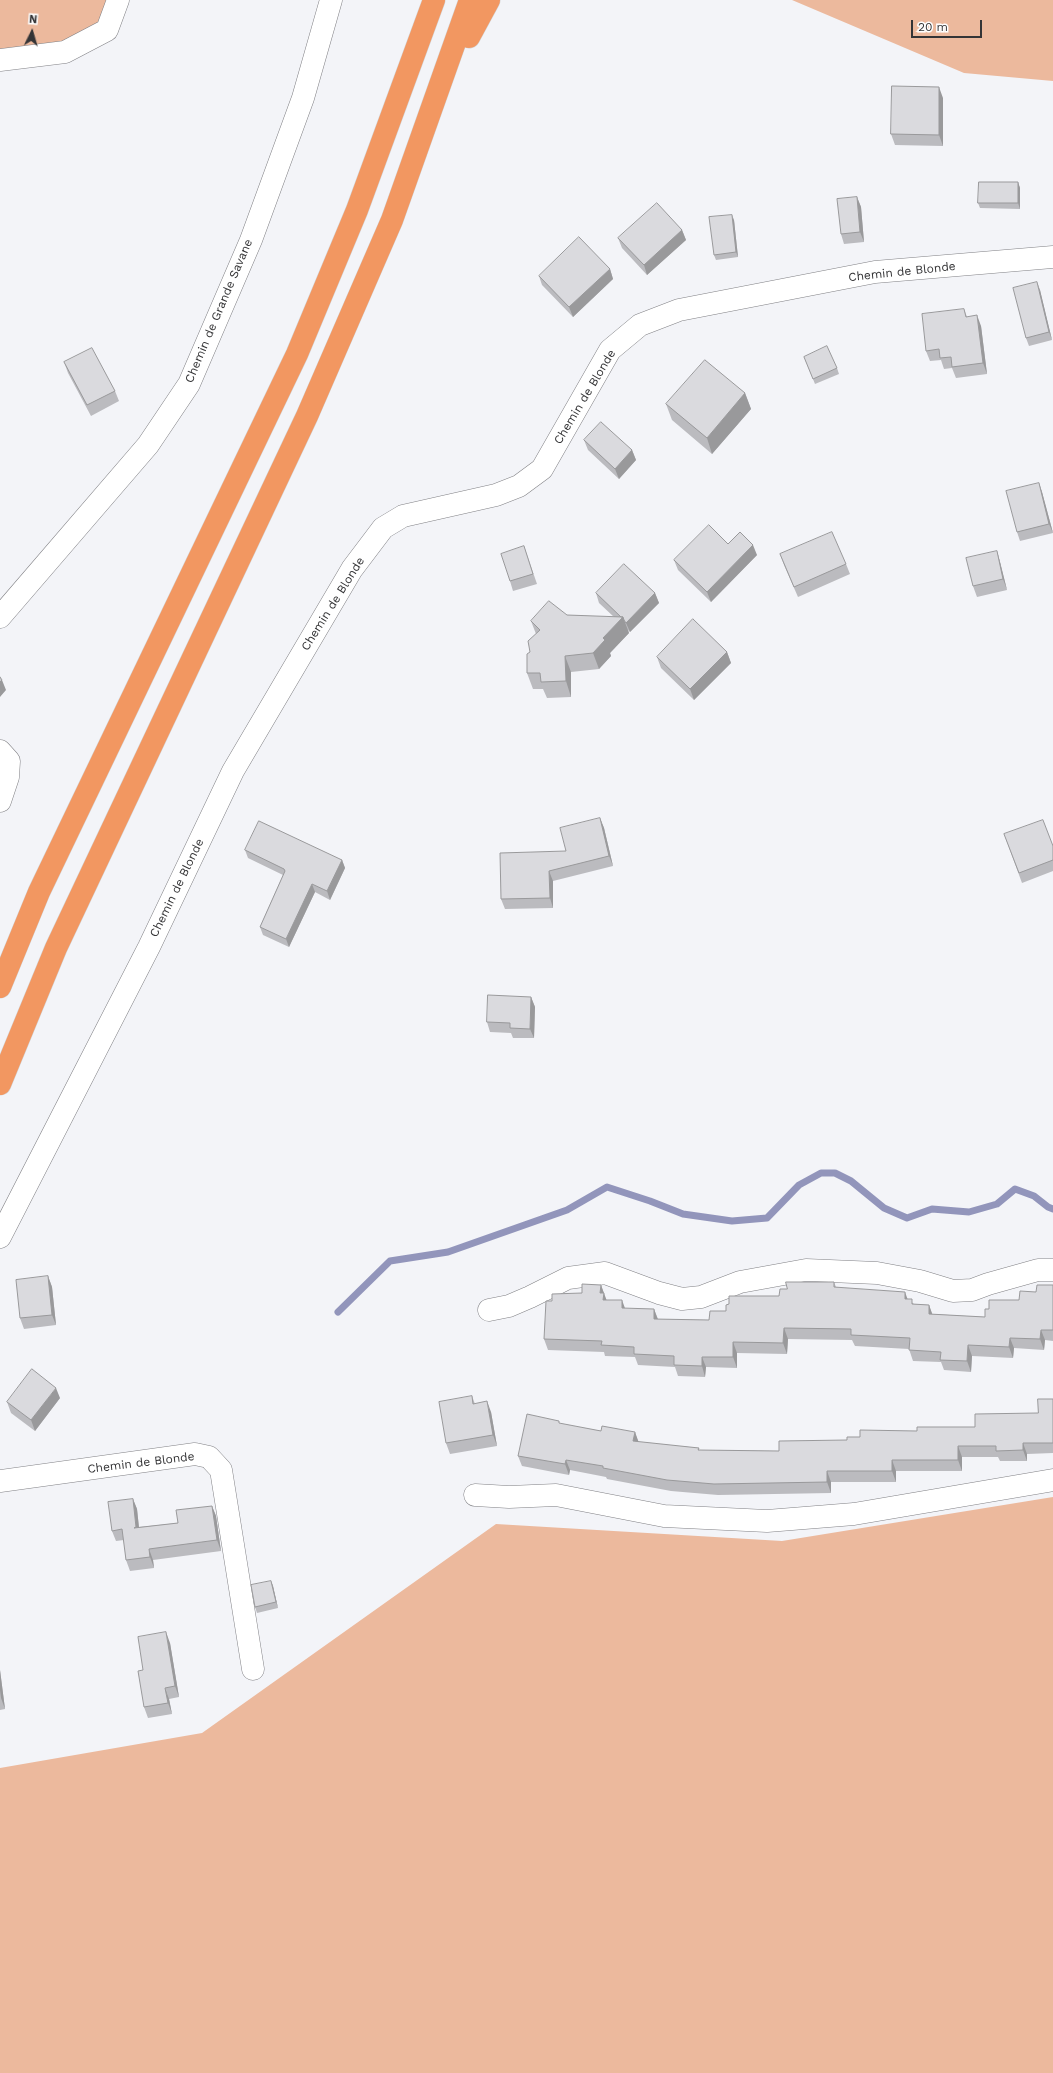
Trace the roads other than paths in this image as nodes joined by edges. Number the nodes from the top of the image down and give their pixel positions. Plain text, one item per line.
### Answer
1 (118, 0) edge
2 (331, 0) edge
3 (434, 0) edge
4 (470, 0) edge
5 (489, 0) edge
6 (0, 60) edge
7 (437, 97) junction
8 (1053, 257) edge
9 (0, 617) edge
10 (0, 751) edge
11 (0, 801) edge
12 (0, 987) edge
13 (0, 1084) edge
14 (0, 1237) edge
15 (1053, 1270) edge
16 (489, 1310) dead end
17 (1053, 1480) edge
18 (0, 1481) edge
19 (475, 1495) dead end
20 (253, 1669) dead end

1 - 6 street
2 - 9 street, Chemin de Grande Savane
3 - 12 highway
4 - 7 highway
5 - 7 highway
7 - 13 highway
8 - 14 street, Chemin de Blonde
10 - 11 street
15 - 16 street
17 - 19 street
18 - 20 street, Chemin de Blonde

